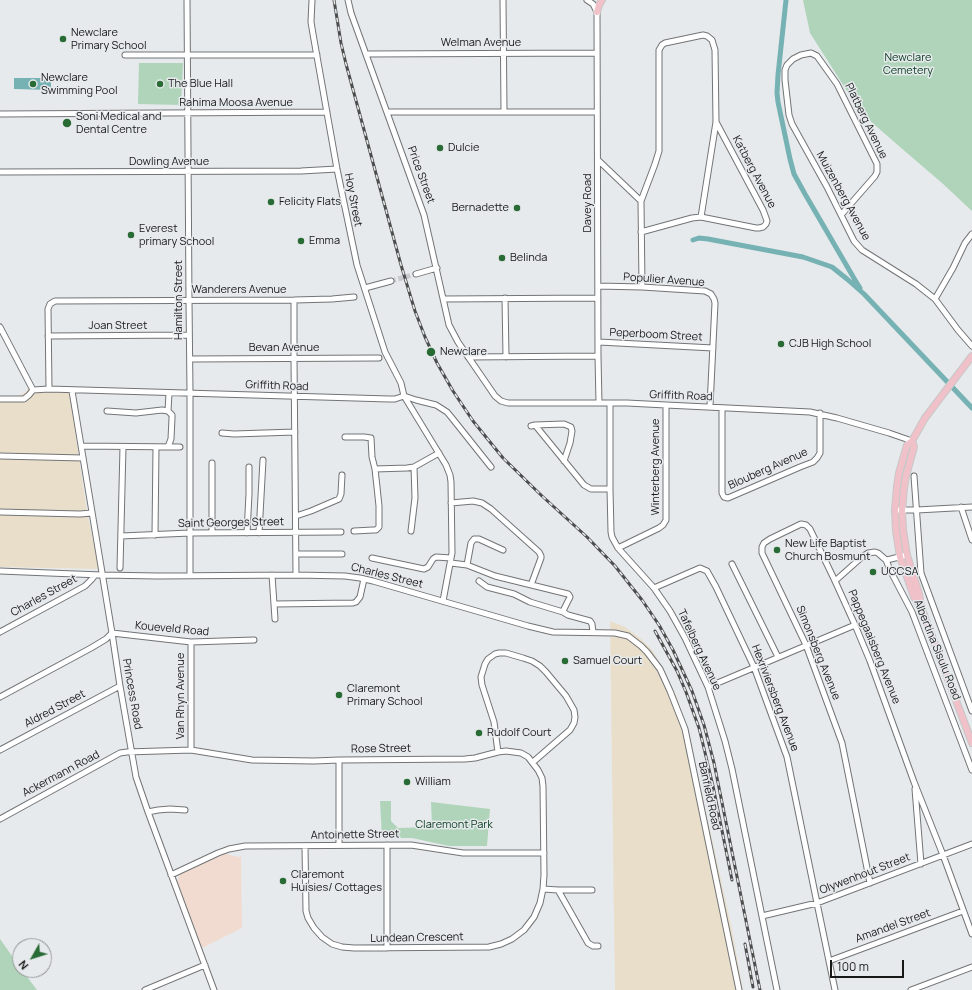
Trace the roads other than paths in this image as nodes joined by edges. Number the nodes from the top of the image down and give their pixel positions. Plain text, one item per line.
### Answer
1 (187, 0) edge
2 (312, 0) edge
3 (348, 0) edge
4 (503, 0) edge
5 (587, 0) edge
6 (602, 0) edge
7 (597, 12) junction
8 (504, 53) junction
9 (597, 53) junction
10 (366, 54) junction
11 (814, 54) joint
12 (125, 55) dead end
13 (187, 55) junction
14 (317, 55) junction
15 (504, 111) junction
16 (327, 112) junction
17 (388, 112) junction
18 (597, 112) junction
19 (188, 113) junction
20 (0, 114) edge
21 (716, 122) junction
22 (598, 160) junction
23 (337, 169) junction
24 (0, 172) edge
25 (188, 172) junction
26 (641, 201) junction
27 (841, 215) junction
28 (701, 217) junction
29 (641, 232) junction
30 (972, 234) edge
31 (436, 268) junction
32 (416, 274) tunnel mouth
33 (391, 281) tunnel mouth
34 (598, 286) junction
35 (642, 287) junction
36 (365, 288) junction
37 (354, 297) dead end
38 (505, 298) junction
39 (598, 298) junction
40 (935, 299) junction
41 (188, 300) junction
42 (294, 300) junction
43 (443, 300) junction
44 (0, 327) edge
45 (48, 336) junction
46 (189, 336) junction
47 (599, 342) junction
48 (971, 343) edge
49 (713, 348) junction
50 (598, 356) junction
51 (972, 356) edge
52 (468, 357) junction
53 (506, 357) junction
54 (190, 358) junction
55 (294, 358) junction
56 (379, 358) dead end
57 (49, 389) junction
58 (33, 390) junction
59 (72, 390) junction
60 (169, 393) junction
61 (190, 393) junction
62 (295, 396) junction
63 (404, 396) junction
64 (0, 399) edge
65 (599, 403) junction
66 (610, 404) junction
67 (666, 405) junction
68 (710, 406) junction
69 (722, 408) junction
70 (107, 411) dead end
71 (168, 411) junction
72 (820, 413) junction
73 (295, 432) junction
74 (222, 433) dead end
75 (345, 437) dead end
76 (912, 441) junction
77 (81, 446) junction
78 (122, 447) junction
79 (156, 447) junction
80 (168, 447) junction
81 (180, 447) dead end
82 (439, 453) junction
83 (0, 456) edge
84 (83, 458) junction
85 (263, 460) dead end
86 (564, 461) junction
87 (212, 463) dead end
88 (249, 467) dead end
89 (414, 467) junction
90 (491, 467) dead end
91 (375, 469) junction
92 (342, 475) dead end
93 (914, 476) dead end
94 (610, 490) junction
95 (451, 503) junction
96 (961, 507) junction
97 (972, 507) edge
98 (895, 510) junction
99 (902, 510) junction
100 (917, 510) junction
101 (0, 512) edge
102 (92, 513) junction
103 (296, 516) junction
104 (354, 531) dead end
105 (411, 531) dead end
106 (296, 532) junction
107 (341, 532) dead end
108 (190, 533) junction
109 (212, 533) junction
110 (247, 533) junction
111 (259, 533) junction
112 (155, 535) junction
113 (121, 536) junction
114 (972, 540) edge
115 (618, 548) junction
116 (504, 550) dead end
117 (296, 554) junction
118 (342, 554) dead end
119 (903, 556) junction
120 (372, 558) dead end
121 (451, 560) junction
122 (886, 560) junction
123 (732, 564) dead end
124 (467, 565) junction
125 (120, 568) dead end
126 (0, 571) edge
127 (95, 575) junction
128 (102, 575) junction
129 (190, 575) junction
130 (272, 575) junction
131 (296, 575) junction
132 (364, 579) junction
133 (835, 581) junction
134 (479, 582) dead end
135 (532, 585) junction
136 (654, 588) junction
137 (443, 601) junction
138 (274, 604) junction
139 (564, 612) junction
140 (275, 619) dead end
141 (855, 625) junction
142 (0, 632) edge
143 (593, 632) junction
144 (615, 633) joint
145 (112, 634) junction
146 (254, 640) dead end
147 (191, 642) junction
148 (806, 645) junction
149 (778, 657) junction
150 (754, 667) junction
151 (120, 686) junction
152 (708, 687) junction
153 (0, 697) edge
154 (972, 711) edge
155 (972, 743) edge
156 (0, 750) edge
157 (191, 750) junction
158 (132, 752) junction
159 (498, 752) junction
160 (339, 760) junction
161 (533, 762) junction
162 (972, 770) edge
163 (914, 782) junction
164 (185, 810) dead end
165 (148, 812) junction
166 (0, 818) edge
167 (972, 844) edge
168 (339, 845) junction
169 (387, 845) junction
170 (305, 846) junction
171 (544, 853) junction
172 (943, 855) junction
173 (921, 864) junction
174 (172, 875) junction
175 (870, 883) junction
176 (543, 889) junction
177 (558, 890) junction
178 (592, 890) dead end
179 (817, 903) junction
180 (963, 911) junction
181 (762, 916) junction
182 (972, 934) edge
183 (598, 946) dead end
184 (387, 948) junction
185 (829, 961) junction
186 (205, 966) junction
187 (972, 967) edge
188 (145, 990) edge
189 (214, 990) edge
190 (739, 990) edge
191 (777, 990) edge
192 (835, 990) edge
193 (911, 990) edge

1 - 13 street, Hamilton Street
2 - 14 street, Hoy Street
3 - 10 street, Price Street
4 - 8 street
5 - 7 street, Davey Road
6 - 7 main road
7 - 9 street, Davey Road
8 - 9 street, Welman Avenue
8 - 10 street, Welman Avenue
8 - 15 street
9 - 18 street, Davey Road
10 - 17 street, Price Street
11 - 27 street, Platberg Avenue
11 - 27 street, Muizenberg Avenue
12 - 13 street
13 - 14 street
13 - 19 street, Hamilton Street
14 - 16 street, Hoy Street
15 - 17 street
15 - 18 street
16 - 19 street, Rahima Moosa Avenue
16 - 23 street, Hoy Street
17 - 31 street, Price Street
18 - 22 street, Davey Road
19 - 20 street, Rahima Moosa Avenue
19 - 25 street, Hamilton Street
21 - 26 street
21 - 28 street
21 - 28 street, Katberg Avenue
22 - 26 street
22 - 34 street, Davey Road
23 - 25 street, Dowling Avenue
23 - 36 street, Hoy Street
24 - 25 street, Dowling Avenue
25 - 41 street, Hamilton Street
26 - 29 street
27 - 40 street, Muizenberg Avenue
28 - 29 street, Katberg Avenue
29 - 35 street
30 - 40 street
31 - 32 street
31 - 43 street, Price Street
33 - 36 street
34 - 35 street, Populier Avenue
34 - 39 street, Davey Road
35 - 49 street, Populier Avenue
36 - 63 street, Hoy Street
37 - 42 street, Wanderers Avenue
38 - 39 street
38 - 43 street
38 - 53 street
39 - 47 street, Davey Road
40 - 48 street, Muizenberg Avenue
41 - 42 street, Wanderers Avenue
41 - 45 street, Wanderers Avenue
41 - 46 street, Hamilton Street
42 - 55 street
43 - 52 street, Price Street
44 - 58 street
45 - 46 street, Joan Street
45 - 57 street
46 - 54 street, Hamilton Street
47 - 49 street, Peperboom Street
47 - 50 street, Davey Road
49 - 68 street, Populier Avenue
50 - 53 street
50 - 65 street, Davey Road
51 - 76 main road, Albertina Sisulu Road
52 - 53 street
52 - 65 street, Griffith Road
54 - 55 street, Bevan Avenue
54 - 61 street, Hamilton Street
55 - 56 street, Bevan Avenue
55 - 62 street
57 - 58 street, Griffith Road
57 - 59 street, Griffith Road
58 - 64 street
59 - 60 street, Griffith Road
59 - 77 street, Princess Road
60 - 61 street, Griffith Road
60 - 71 street
61 - 62 street, Griffith Road
61 - 108 street, Hamilton Street
62 - 63 street, Griffith Road
62 - 73 street
63 - 82 street, Hoy Street
63 - 90 street, Griffith Road
65 - 66 street, Griffith Road
66 - 67 street, Griffith Road
66 - 94 street, Tafelberg Avenue
67 - 68 street, Griffith Road
67 - 115 street, Winterberg Avenue
68 - 69 street, Griffith Road
69 - 72 street, Griffith Road
69 - 72 street, Blouberg Avenue
70 - 71 street
71 - 80 street
72 - 76 street, Griffith Road
73 - 74 street
73 - 103 street
75 - 91 street
76 - 98 main road, Albertina Sisulu Road
76 - 99 main road, Albertina Sisulu Road
77 - 78 street
77 - 84 street, Princess Road
78 - 79 street
78 - 113 street
79 - 80 street
79 - 112 street
80 - 81 street
82 - 89 street
82 - 95 street, Hoy Street
83 - 84 street
84 - 102 street, Princess Road
85 - 111 street
86 - 86 street
86 - 94 street
87 - 109 street
88 - 110 street
89 - 91 street
89 - 105 street
91 - 104 street
92 - 103 street
93 - 100 street, Albertina Sisulu Road
94 - 115 street, Tafelberg Avenue
95 - 121 street, Hoy Street
95 - 135 street
96 - 97 street
96 - 100 street
96 - 114 street
98 - 99 street
98 - 119 main road, Albertina Sisulu Road
99 - 100 street
99 - 119 main road, Albertina Sisulu Road
100 - 154 street, Albertina Sisulu Road
101 - 102 street
102 - 128 street, Princess Road
103 - 106 street
106 - 107 street, Saint Georges Street
106 - 111 street, Saint Georges Street
106 - 117 street
108 - 109 street, Saint Georges Street
108 - 112 street, Saint Georges Street
108 - 129 street, Hamilton Street
109 - 110 street, Saint Georges Street
110 - 111 street, Saint Georges Street
112 - 113 street, Saint Georges Street
113 - 125 street
115 - 136 street, Tafelberg Avenue
116 - 124 street
117 - 118 street
117 - 131 street
119 - 122 street
119 - 155 main road, Albertina Sisulu Road
120 - 121 street
121 - 124 street
121 - 137 street, Hoy Street
122 - 133 street, Pappegaaisberg Avenue
122 - 162 street, Albertina Sisulu Road
123 - 149 street
124 - 135 street
126 - 127 street, Charles Street
127 - 128 street, Charles Street
127 - 142 street, Charles Street
128 - 129 street, Charles Street
128 - 145 street, Princess Road
129 - 130 street, Charles Street
130 - 131 street, Charles Street
130 - 138 street
131 - 132 street, Charles Street
132 - 137 street, Charles Street
132 - 138 street
133 - 141 street, Pappegaaisberg Avenue
133 - 148 street, Simonsberg Avenue
134 - 139 street
135 - 139 street
136 - 150 street, Hexriviersberg Avenue
136 - 152 street, Tafelberg Avenue
137 - 143 street, Charles Street
138 - 140 street
139 - 143 street
141 - 148 street
141 - 163 street, Pappegaaisberg Avenue
143 - 144 street, Charles Street
144 - 190 street, Banfield Road
145 - 147 street, Koueveld Road
145 - 151 street, Princess Road
145 - 153 street
146 - 147 street, Koueveld Road
147 - 157 street, Van Rhyn Avenue
148 - 149 street
148 - 175 street, Simonsberg Avenue
149 - 150 street
150 - 152 street
150 - 179 street, Hexriviersberg Avenue
151 - 156 street, Aldred Street
151 - 158 street, Princess Road
152 - 181 street, Tafelberg Avenue
157 - 158 street, Rose Street
157 - 160 street, Rose Street
158 - 165 street, Princess Road
158 - 166 street, Ackermann Road
159 - 160 street, Rose Street
159 - 161 street, Rose Street
159 - 161 street
160 - 168 street
161 - 171 street
163 - 172 street, Pappegaaisberg Avenue
163 - 173 street, Pappegaaisberg Avenue
164 - 165 street
165 - 174 street, Princess Road
167 - 172 street, Olywenhout Street
168 - 169 street, Antoinette Street
168 - 170 street, Antoinette Street
169 - 171 street, Antoinette Street
169 - 184 street
170 - 174 street, Antoinette Street
170 - 184 street, Lundean Crescent
171 - 176 street, Lundean Crescent
172 - 173 street, Olywenhout Street
172 - 180 street, Pappegaaisberg Avenue
173 - 175 street, Olywenhout Street
174 - 186 street, Princess Road
175 - 179 street, Olywenhout Street
176 - 177 street
176 - 184 street, Lundean Crescent
177 - 178 street
177 - 183 street
179 - 181 street, Olywenhout Street
179 - 185 street, Hexriviersberg Avenue
180 - 182 street, Pappegaaisberg Avenue
180 - 185 street, Amandel Street
181 - 191 street, Tafelberg Avenue
185 - 192 street, Hexriviersberg Avenue
186 - 188 street
186 - 189 street, Princess Road
187 - 193 street

